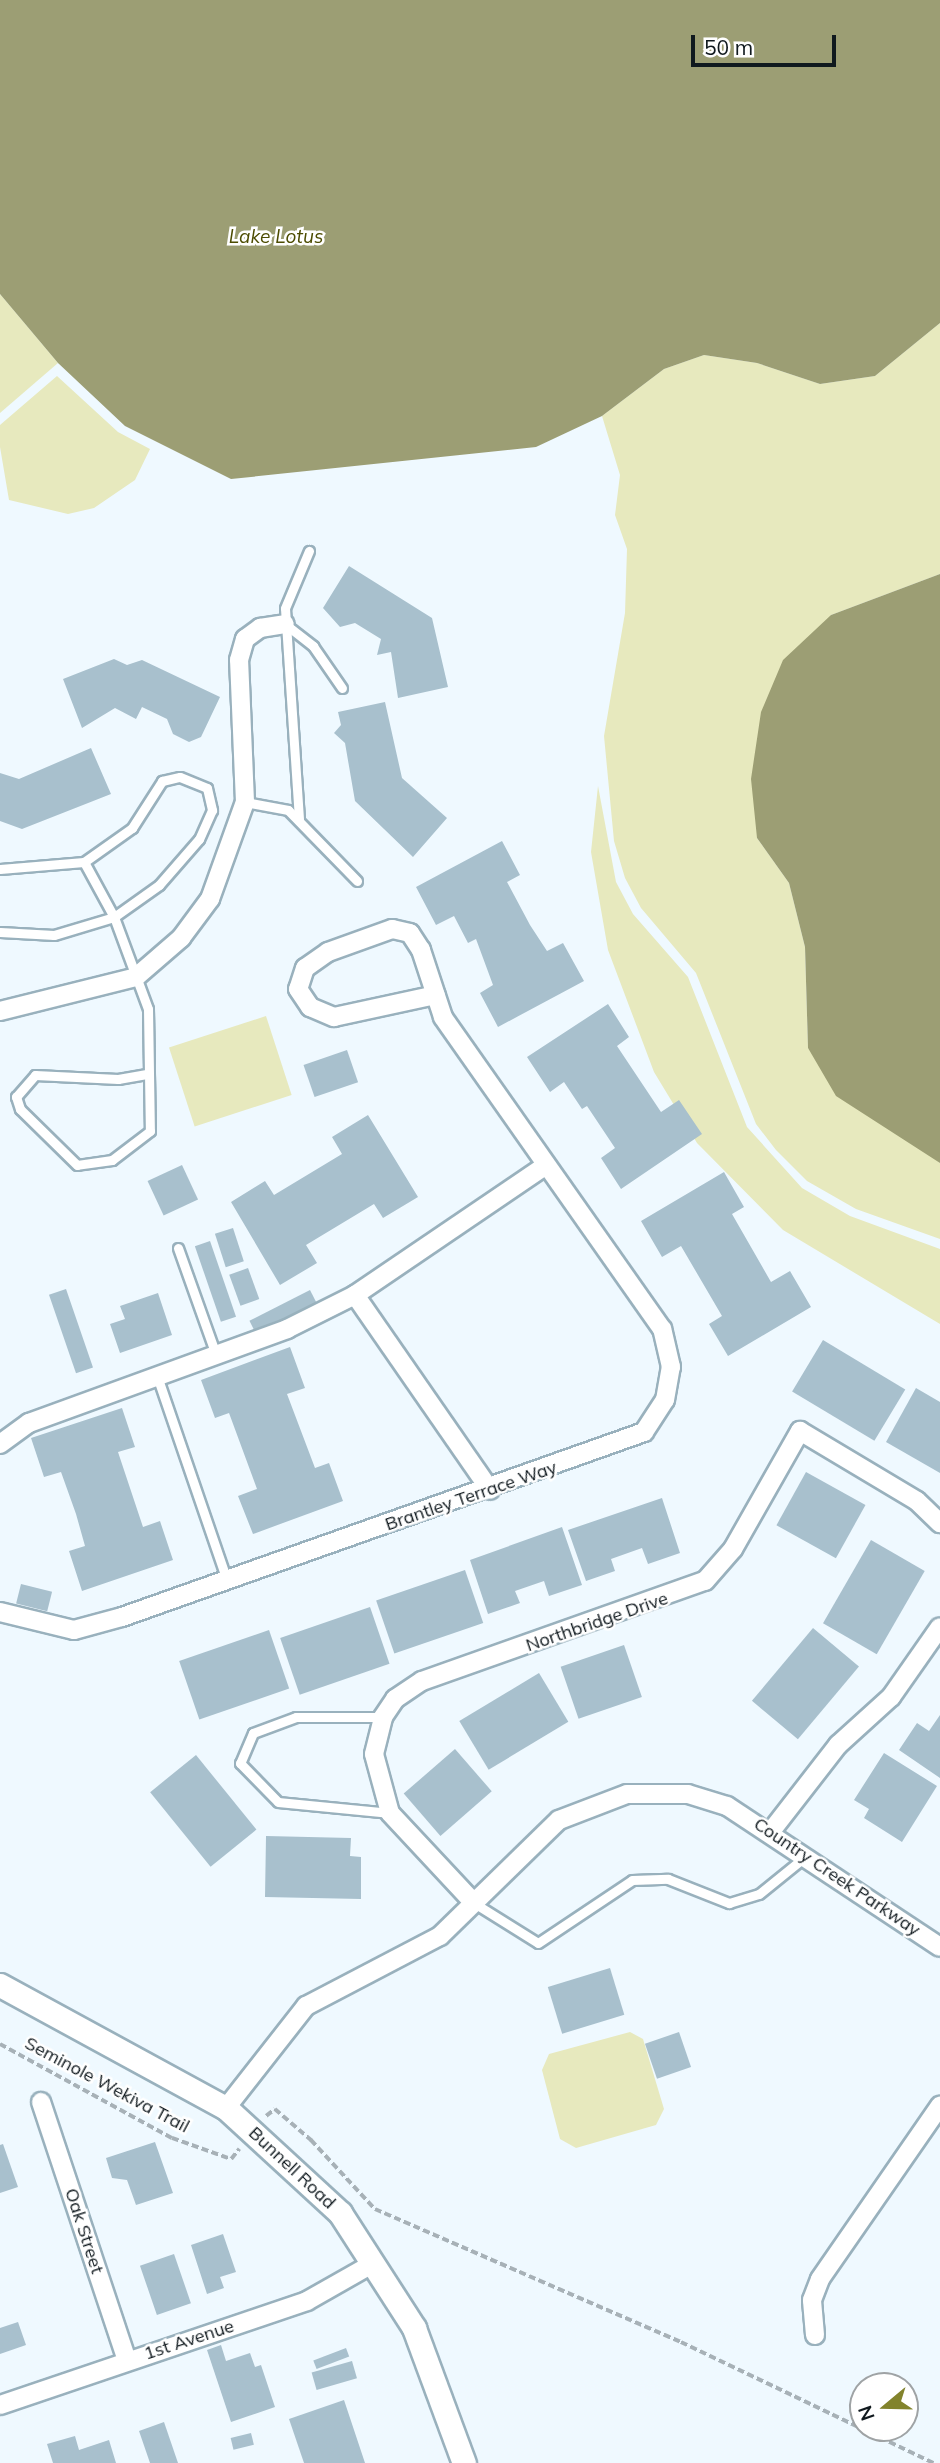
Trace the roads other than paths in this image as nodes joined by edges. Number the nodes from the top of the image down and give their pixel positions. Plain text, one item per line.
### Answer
1 (309, 551) dead end
2 (285, 624) junction
3 (342, 688) dead end
4 (245, 802) junction
5 (299, 819) junction
6 (84, 862) junction
7 (0, 869) edge
8 (357, 881) dead end
9 (114, 917) junction
10 (0, 932) edge
11 (136, 976) junction
12 (436, 995) junction
13 (0, 1011) edge
14 (147, 1074) junction
15 (546, 1165) junction
16 (178, 1248) dead end
17 (355, 1294) junction
18 (216, 1355) junction
19 (157, 1376) junction
20 (0, 1444) edge
21 (490, 1490) junction
22 (940, 1522) edge
23 (227, 1580) junction
24 (0, 1612) edge
25 (940, 1627) edge
26 (383, 1717) junction
27 (390, 1813) junction
28 (772, 1830) junction
29 (807, 1855) junction
30 (474, 1903) junction
31 (940, 1947) edge
32 (0, 1984) edge
33 (41, 2102) dead end
34 (940, 2106) edge
35 (226, 2108) junction
36 (372, 2264) junction
37 (815, 2335) dead end
38 (127, 2361) junction
39 (0, 2405) edge
40 (464, 2463) edge

1 - 2 lane
2 - 3 lane
2 - 4 street
2 - 5 lane
4 - 5 lane
4 - 11 street
5 - 8 lane
6 - 7 lane
6 - 9 lane
6 - 9 lane
9 - 10 lane
9 - 11 lane
11 - 13 street
11 - 14 lane
12 - 12 street, Brantley Terrace Way
12 - 15 street, Brantley Terrace Way
14 - 14 lane
15 - 17 street
15 - 21 street, Brantley Terrace Way
16 - 18 lane
17 - 18 street
17 - 21 street
18 - 19 street
19 - 20 street
19 - 23 lane
21 - 23 street, Brantley Terrace Way
22 - 26 street, Northbridge Drive
23 - 24 street, Brantley Terrace Way
25 - 28 street
26 - 27 street
26 - 27 lane
27 - 30 street
28 - 29 street, Country Creek Parkway
28 - 30 street, Country Creek Parkway
29 - 30 lane
29 - 31 street, Country Creek Parkway
30 - 35 street, Country Creek Parkway
32 - 35 main road, Bunnell Road
33 - 38 street, Oak Street
34 - 37 street
35 - 36 main road, Bunnell Road
36 - 38 street, 1st Avenue
36 - 40 main road, Bunnell Road
38 - 39 street, 1st Avenue

